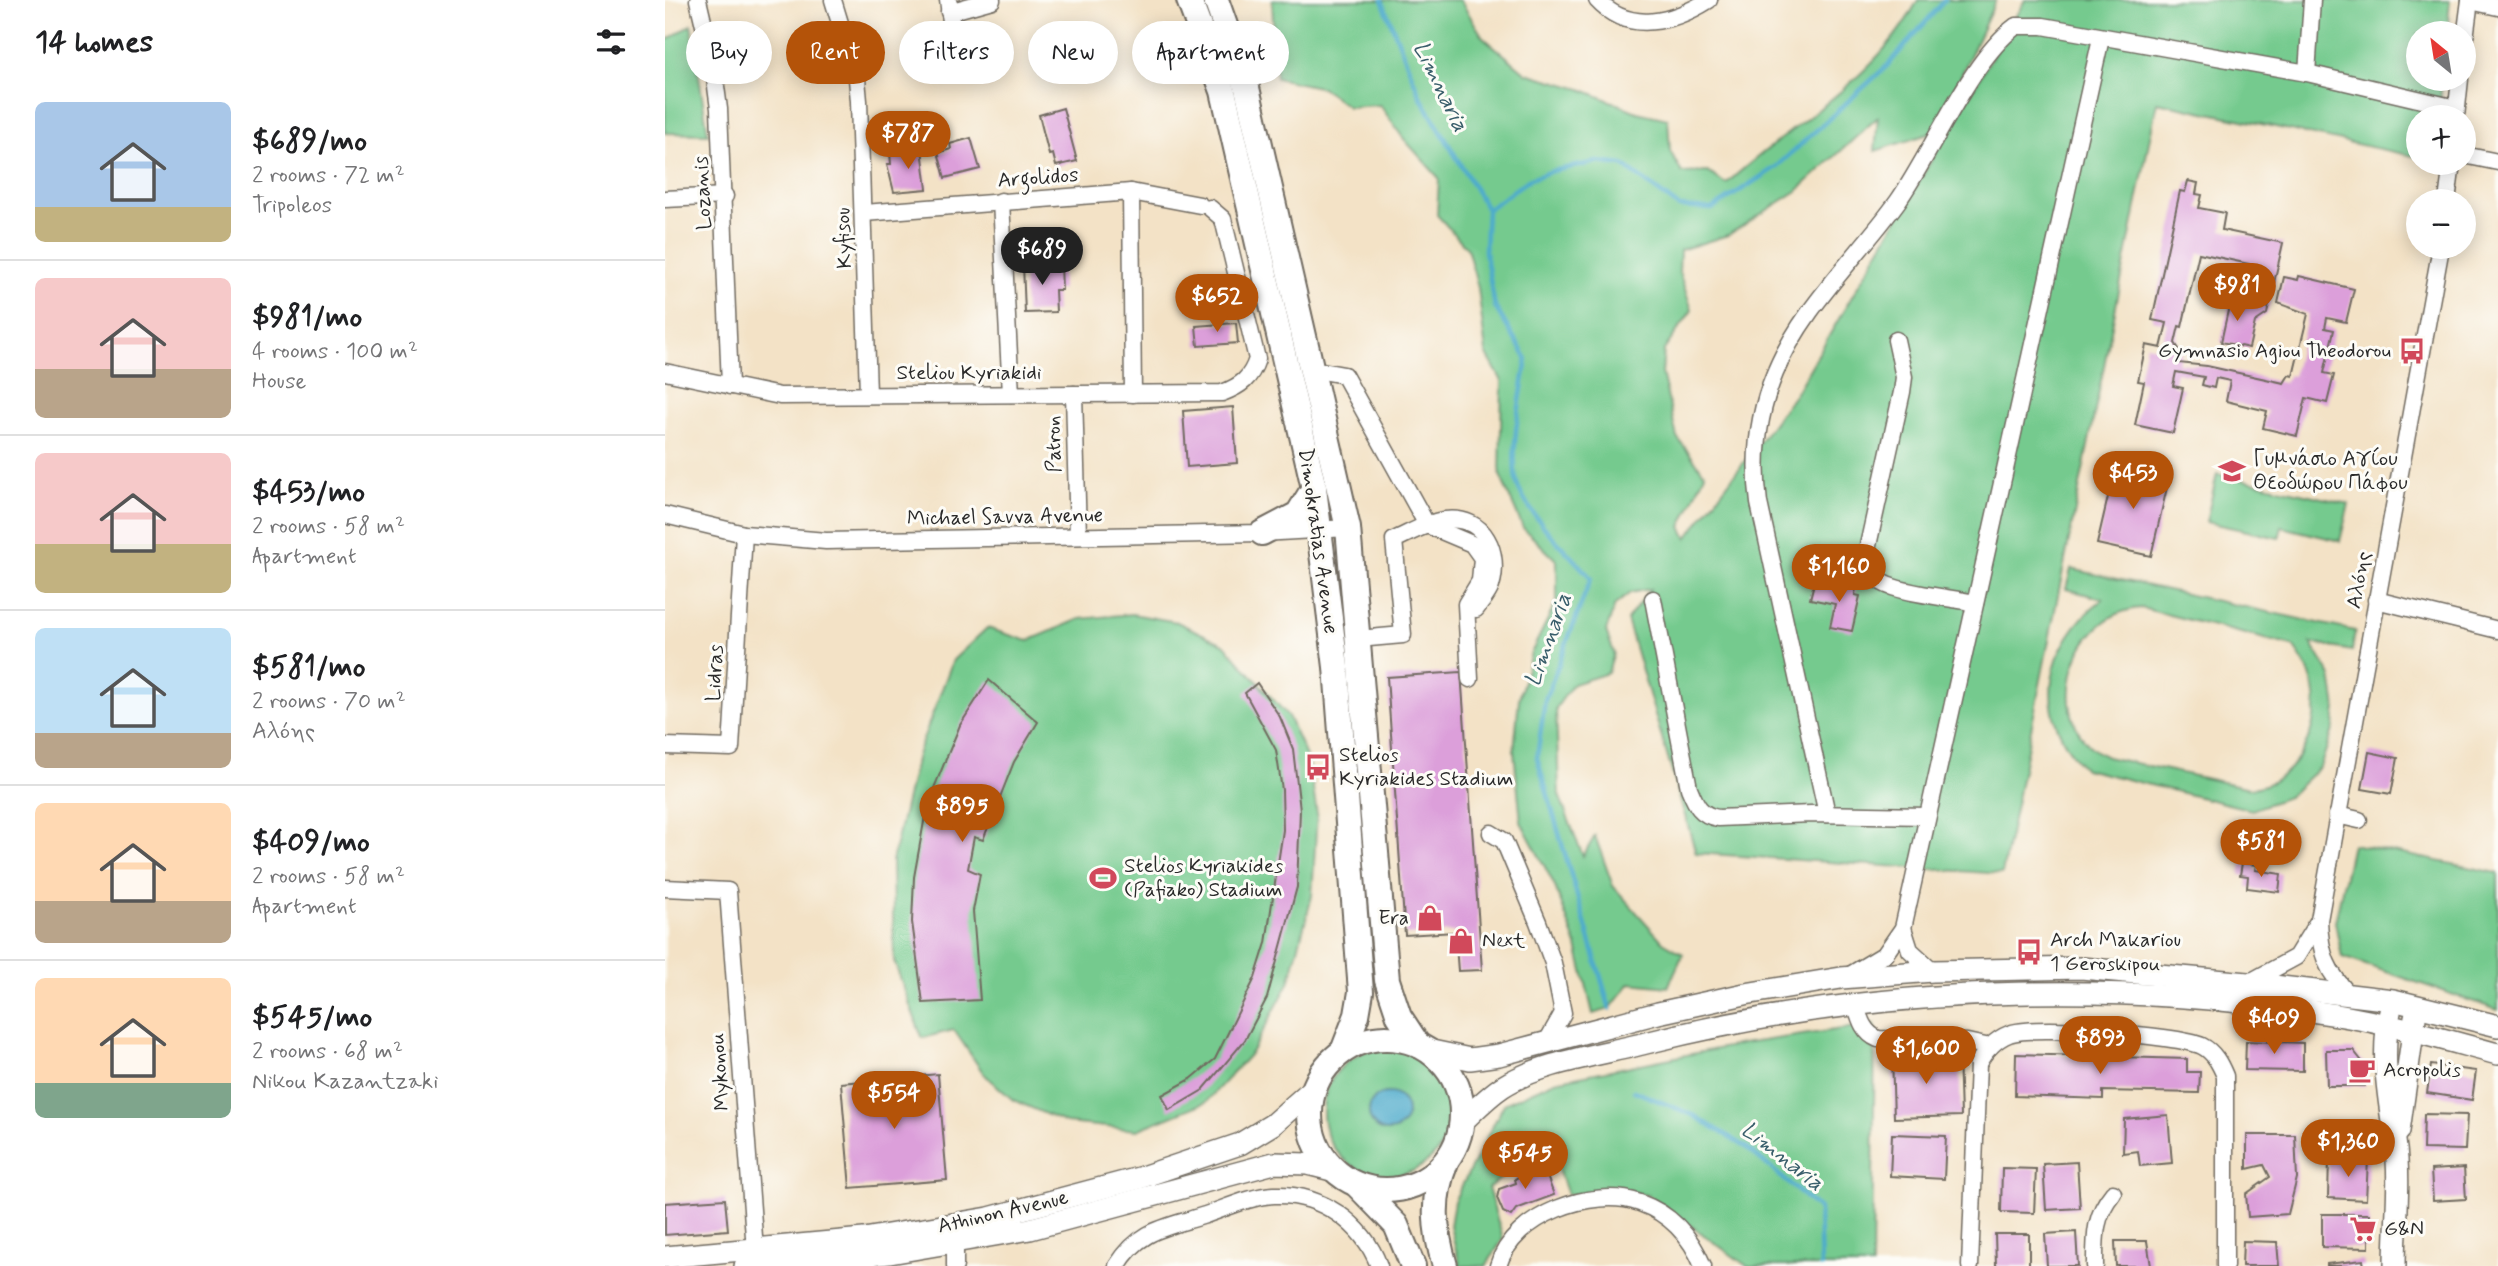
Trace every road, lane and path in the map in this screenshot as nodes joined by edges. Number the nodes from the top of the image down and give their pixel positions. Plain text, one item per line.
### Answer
1 (698, 0) edge
2 (833, 0) edge
3 (992, 0) edge
4 (1189, 0) edge
5 (1216, 0) edge
6 (1597, 0) edge
7 (1709, 0) edge
8 (2312, 0) edge
9 (2470, 1) edge
10 (949, 6) edge
11 (2498, 7) edge
12 (2467, 21) edge
13 (2101, 38) junction
14 (2307, 73) junction
15 (2426, 105) edge
16 (2476, 157) edge
17 (2498, 162) edge
18 (1131, 192) junction
19 (725, 196) junction
20 (665, 199) edge
21 (1001, 201) junction
22 (864, 213) junction
23 (2439, 259) edge
24 (1896, 340) dead end
25 (1257, 359) joint
26 (1311, 369) junction
27 (665, 372) edge
28 (730, 386) junction
29 (868, 394) junction
30 (1011, 394) junction
31 (1074, 394) junction
32 (1133, 394) junction
33 (1314, 488) junction
34 (665, 515) edge
35 (1427, 525) junction
36 (1348, 528) junction
37 (1319, 529) junction
38 (1262, 533) junction
39 (744, 534) junction
40 (1077, 536) junction
41 (1653, 599) dead end
42 (2376, 600) junction
43 (1975, 603) junction
44 (1476, 610) dead end
45 (2498, 630) edge
46 (1358, 639) junction
47 (1470, 678) dead end
48 (665, 746) edge
49 (1827, 814) junction
50 (2337, 815) junction
51 (1927, 816) junction
52 (2359, 820) dead end
53 (1492, 833) dead end
54 (665, 888) edge
55 (2319, 920) junction
56 (1903, 928) junction
57 (1933, 971) junction
58 (1841, 978) junction
59 (2248, 983) junction
60 (2352, 997) junction
61 (2393, 1000) junction
62 (2417, 1005) junction
63 (1856, 1006) junction
64 (2387, 1026) junction
65 (2498, 1026) edge
66 (2412, 1032) junction
67 (1546, 1043) junction
68 (1423, 1047) junction
69 (1990, 1047) junction
70 (1343, 1051) junction
71 (2498, 1054) edge
72 (1315, 1087) junction
73 (1461, 1123) junction
74 (2396, 1143) junction
75 (1448, 1158) junction
76 (1336, 1171) junction
77 (1357, 1184) junction
78 (2113, 1193) dead end
79 (955, 1242) junction
80 (665, 1257) edge
81 (889, 1260) edge
82 (750, 1262) edge
83 (955, 1266) edge
84 (1117, 1266) edge
85 (1379, 1266) edge
86 (1413, 1266) edge
87 (1445, 1266) edge
88 (1498, 1266) edge
89 (1703, 1266) edge
90 (1970, 1266) edge
91 (2095, 1266) edge
92 (2225, 1266) edge
93 (2395, 1266) edge

1 - 19 street, Lozanis
2 - 22 street, Kyfisou
3 - 10 street
4 - 33 highway, Dimokratias Avenue
5 - 26 highway, Dimokratias Avenue
6 - 7 street
8 - 14 street
9 - 11 street
9 - 12 street
13 - 14 street
13 - 43 street
13 - 49 street
14 - 15 street
16 - 17 street
18 - 21 street, Argolidos
18 - 25 street, Argolidos
18 - 32 street
19 - 20 street
19 - 28 street, Lozanis
21 - 22 street, Argolidos
21 - 30 street
22 - 29 street, Kyfisou
23 - 42 street, Αλόης
24 - 43 street
25 - 32 street, Steliou Kyriakidi
26 - 35 street
26 - 36 highway, Dimokratias Avenue
27 - 28 street, Steliou Kyriakidi
28 - 29 street, Steliou Kyriakidi
29 - 30 street, Steliou Kyriakidi
30 - 31 street, Steliou Kyriakidi
31 - 32 street, Steliou Kyriakidi
31 - 40 street, Patron
33 - 37 highway, Dimokratias Avenue
33 - 38 highway
34 - 39 street, Michael Savva Avenue
35 - 44 street
35 - 46 street
35 - 47 street
36 - 37 street, Michael Savva Avenue
36 - 46 highway, Dimokratias Avenue
37 - 38 street, Michael Savva Avenue
37 - 70 highway, Dimokratias Avenue
38 - 40 street, Michael Savva Avenue
39 - 40 street, Michael Savva Avenue
39 - 48 street, Lidras
41 - 49 street
42 - 45 street
42 - 50 street, Αλόης
43 - 51 street
46 - 68 highway, Dimokratias Avenue
49 - 51 street
50 - 52 street
50 - 55 street, Αλόης
51 - 56 street
53 - 67 street
54 - 82 street, Mykonou
55 - 59 street, Αλόης
55 - 60 street, Αλόης
56 - 57 street
56 - 58 street
57 - 58 main road
57 - 59 main road
58 - 67 main road
59 - 60 main road
60 - 61 main road
61 - 62 main road
61 - 64 main road
62 - 65 main road
62 - 66 main road
63 - 64 main road
63 - 69 street
63 - 73 main road
64 - 66 main road
64 - 74 main road
66 - 71 main road
66 - 74 main road
67 - 68 main road
68 - 70 highway
68 - 73 highway
69 - 90 street
69 - 92 street
70 - 72 highway
72 - 76 highway
72 - 82 main road, Athinon Avenue
73 - 75 highway
74 - 93 main road
75 - 77 highway
75 - 87 highway
76 - 77 highway
76 - 79 main road, Athinon Avenue
77 - 86 highway
78 - 91 street
79 - 81 main road, Athinon Avenue
79 - 83 street
80 - 82 main road, Athinon Avenue
81 - 82 main road, Athinon Avenue
84 - 85 street
88 - 89 street

